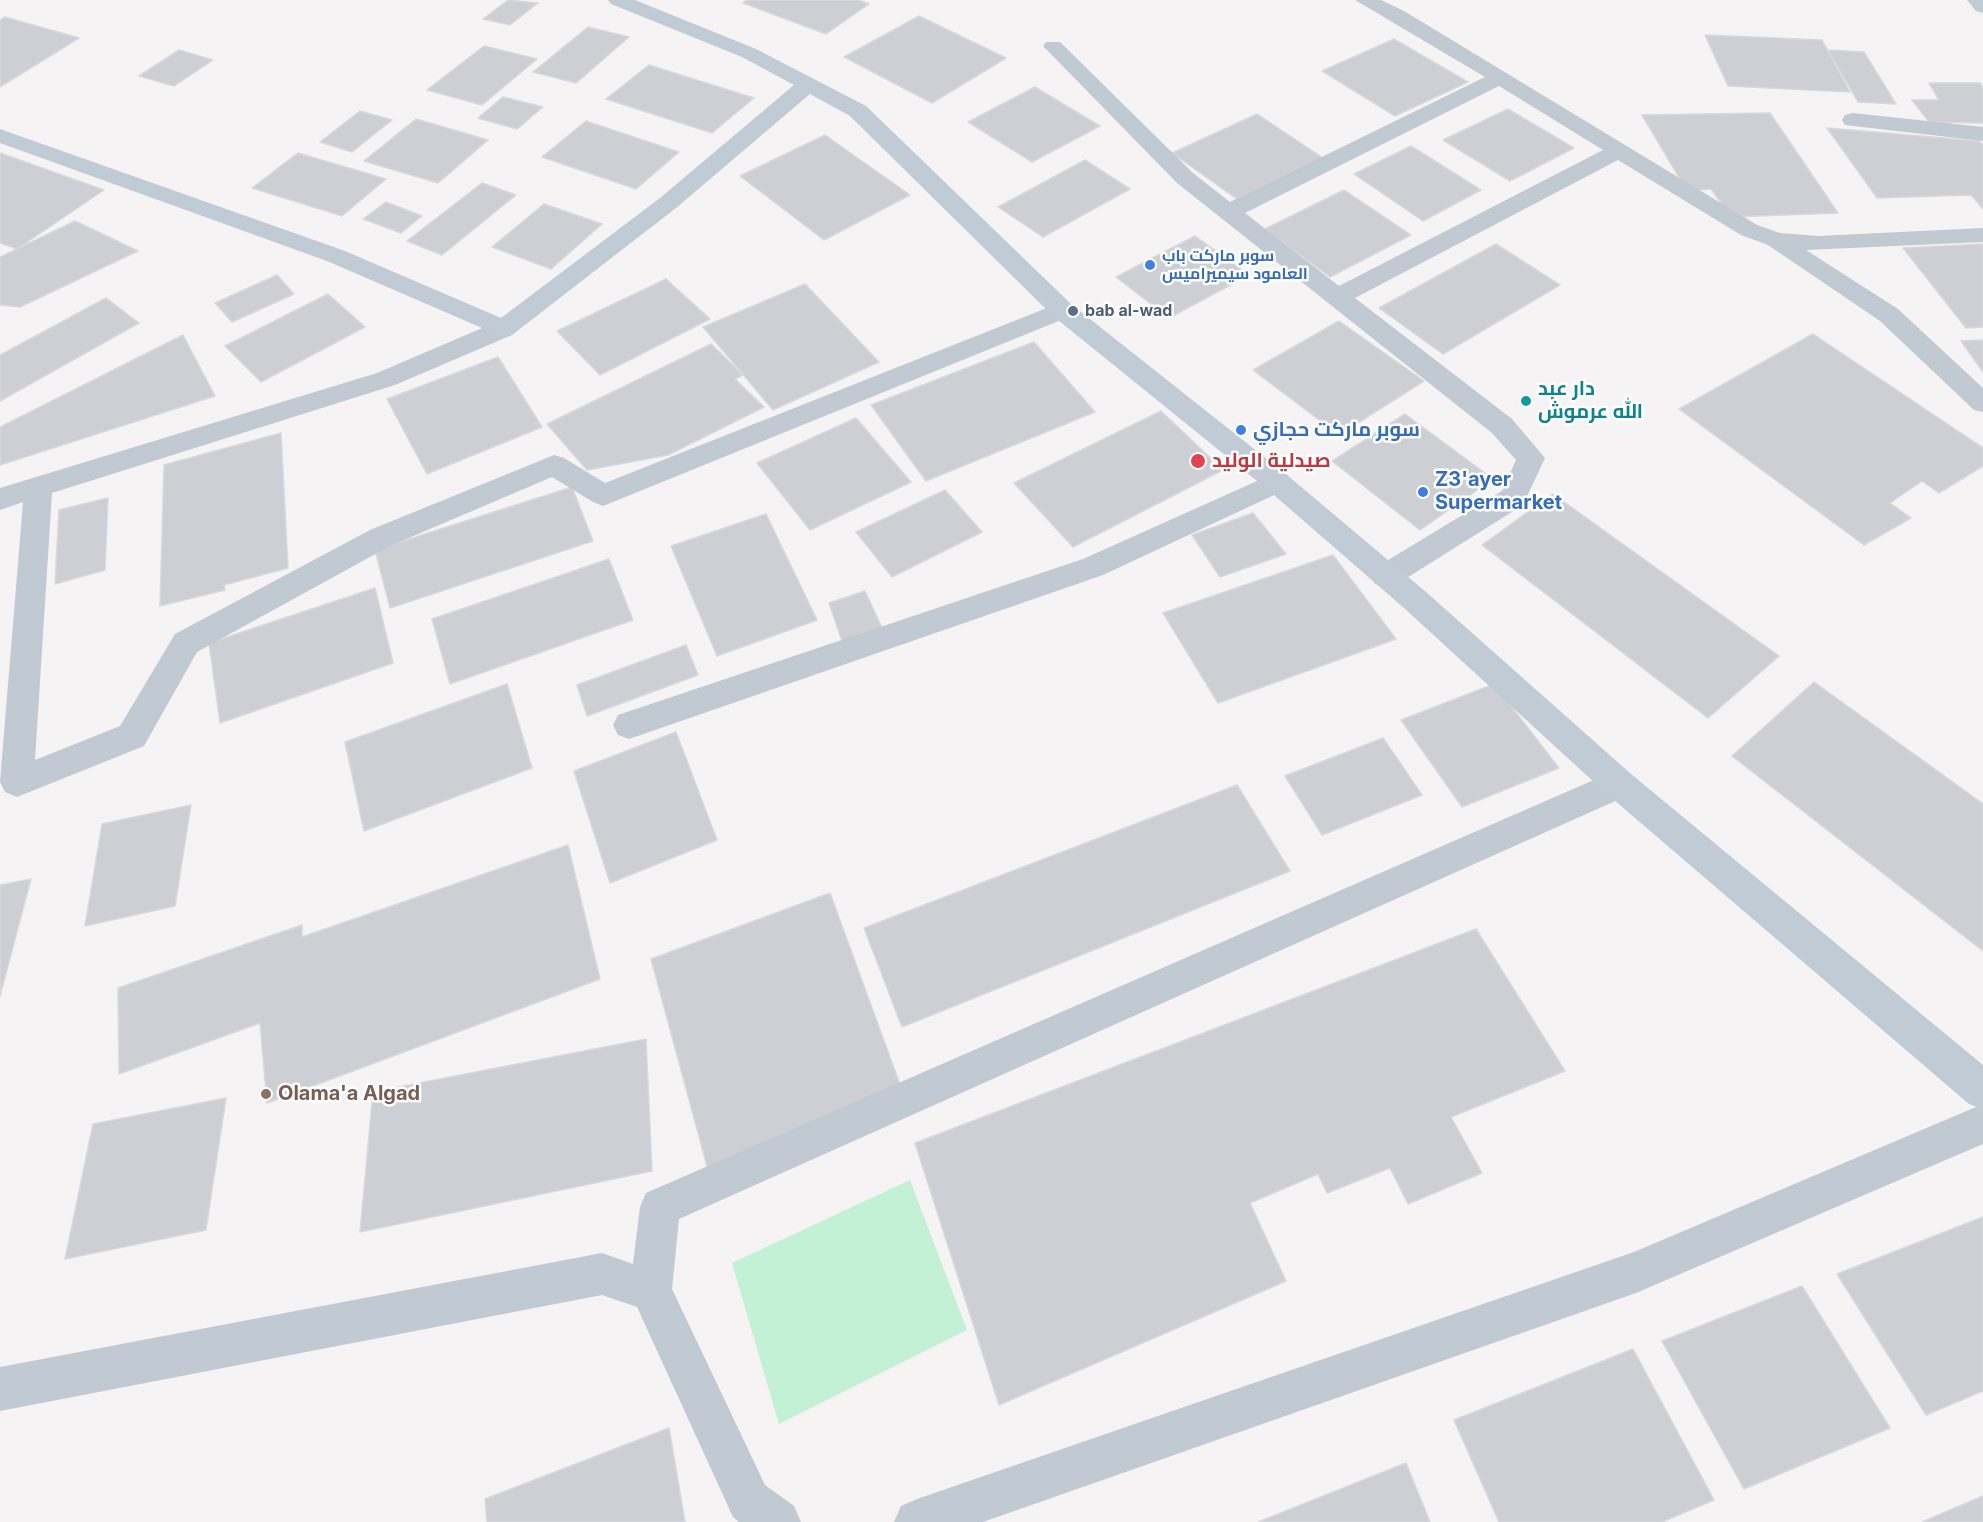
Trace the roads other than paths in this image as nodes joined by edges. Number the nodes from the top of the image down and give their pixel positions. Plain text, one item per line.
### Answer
1 (618, 0) edge
2 (1365, 0) edge
3 (1977, 0) edge
4 (1983, 8) edge
5 (1053, 46) dead end
6 (1500, 78) junction
7 (811, 85) junction
8 (1852, 120) dead end
9 (1983, 134) edge
10 (0, 136) edge
11 (1618, 151) junction
12 (1228, 212) junction
13 (1983, 235) edge
14 (1772, 238) junction
15 (1337, 297) junction
16 (1062, 310) junction
17 (503, 329) junction
18 (1983, 403) edge
19 (1276, 482) junction
20 (38, 487) junction
21 (0, 499) edge
22 (1386, 576) junction
23 (629, 725) dead end
24 (1619, 784) junction
25 (1983, 1090) edge
26 (1983, 1124) edge
27 (651, 1291) junction
28 (0, 1389) edge
29 (778, 1522) edge
30 (917, 1522) edge

1 - 7 street
2 - 6 street
3 - 4 street
5 - 12 street
6 - 11 street
6 - 12 street
7 - 16 street
7 - 17 street
8 - 9 street
10 - 17 street
11 - 14 street
11 - 15 street
12 - 15 street
13 - 14 street
14 - 18 street
15 - 22 street
16 - 19 street
16 - 20 street
17 - 20 street
19 - 22 street
19 - 23 street
20 - 21 street
22 - 24 street
24 - 25 street
24 - 27 street
26 - 30 street
27 - 28 street
27 - 29 street

